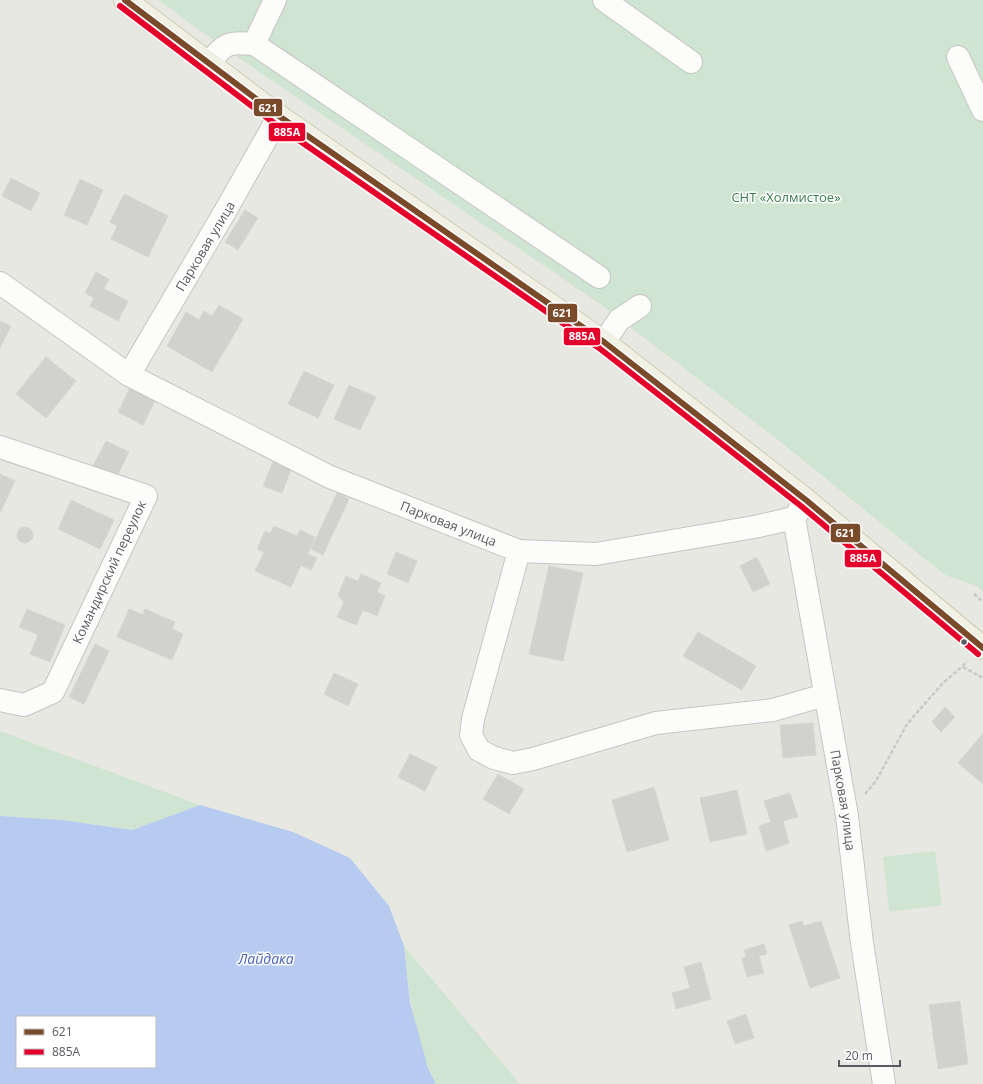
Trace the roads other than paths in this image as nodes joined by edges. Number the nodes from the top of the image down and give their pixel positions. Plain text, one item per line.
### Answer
1 (125, 0) edge
2 (274, 0) edge
3 (604, 0) edge
4 (254, 44) junction
5 (958, 57) dead end
6 (691, 62) dead end
7 (209, 63) junction
8 (983, 110) edge
9 (279, 116) junction
10 (599, 277) dead end
11 (0, 283) edge
12 (640, 306) dead end
13 (604, 342) junction
14 (129, 375) junction
15 (0, 447) edge
16 (806, 500) junction
17 (794, 518) junction
18 (519, 551) junction
19 (983, 648) edge
20 (825, 695) junction
21 (0, 700) edge
22 (884, 1084) edge

1 - 7 main road
2 - 4 street
3 - 6 street
4 - 7 street
4 - 10 street
5 - 8 street
7 - 9 main road
9 - 13 main road
9 - 14 street, Парковая улица
11 - 14 street, Парковая улица
12 - 13 street
13 - 16 main road
14 - 18 street, Парковая улица
15 - 21 street, Командирский переулок
16 - 17 street
16 - 19 main road
17 - 18 street, Парковая улица
17 - 20 street, Парковая улица
18 - 20 street
20 - 22 street, Парковая улица

